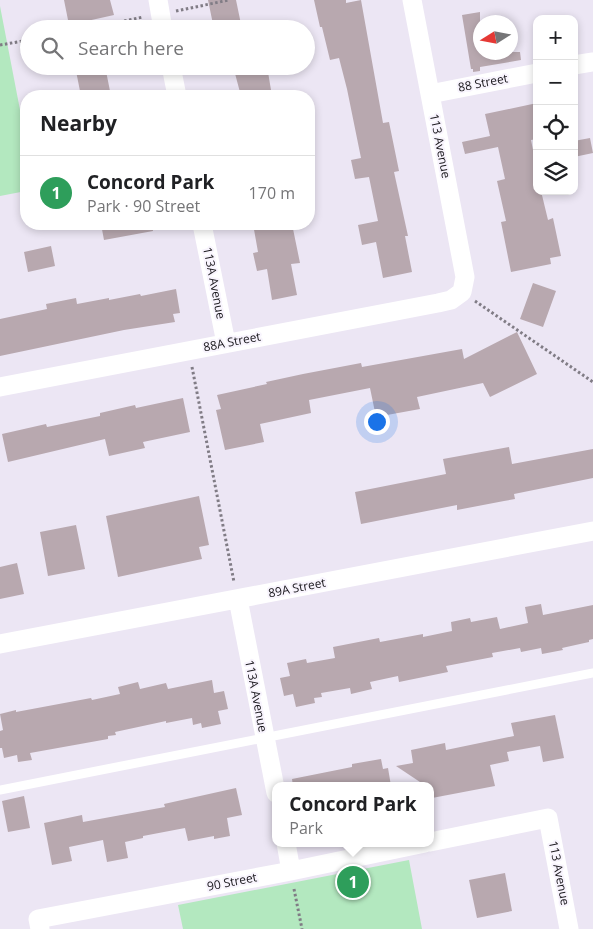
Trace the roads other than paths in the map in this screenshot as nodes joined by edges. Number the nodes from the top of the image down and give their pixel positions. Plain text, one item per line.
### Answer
1 (158, 0) edge
2 (412, 0) edge
3 (162, 20) edge
4 (593, 62) edge
5 (578, 64) edge
6 (533, 74) edge
7 (173, 75) edge
8 (176, 90) edge
9 (430, 94) junction
10 (203, 230) edge
11 (462, 292) joint
12 (226, 343) junction
13 (0, 387) edge
14 (593, 531) edge
15 (238, 599) junction
16 (0, 644) edge
17 (593, 673) edge
18 (264, 738) junction
19 (274, 782) edge
20 (0, 790) edge
21 (434, 841) edge
22 (287, 847) edge
23 (406, 847) edge
24 (291, 871) junction
25 (39, 924) edge
26 (570, 929) edge

1 - 3 street
2 - 9 street, 113 Avenue
4 - 5 street
6 - 9 street, 88 Street
7 - 8 street
9 - 11 street, 113 Avenue
10 - 12 street, 113A Avenue
11 - 12 street, 88A Street
12 - 13 street, 88A Street
14 - 15 street, 89A Street
15 - 16 street, 89A Street
15 - 18 street, 113A Avenue
17 - 18 lane
18 - 19 street, 113A Avenue
18 - 20 lane
21 - 26 street, 113 Avenue
22 - 24 street
23 - 24 street, 90 Street
24 - 25 street, 90 Street

